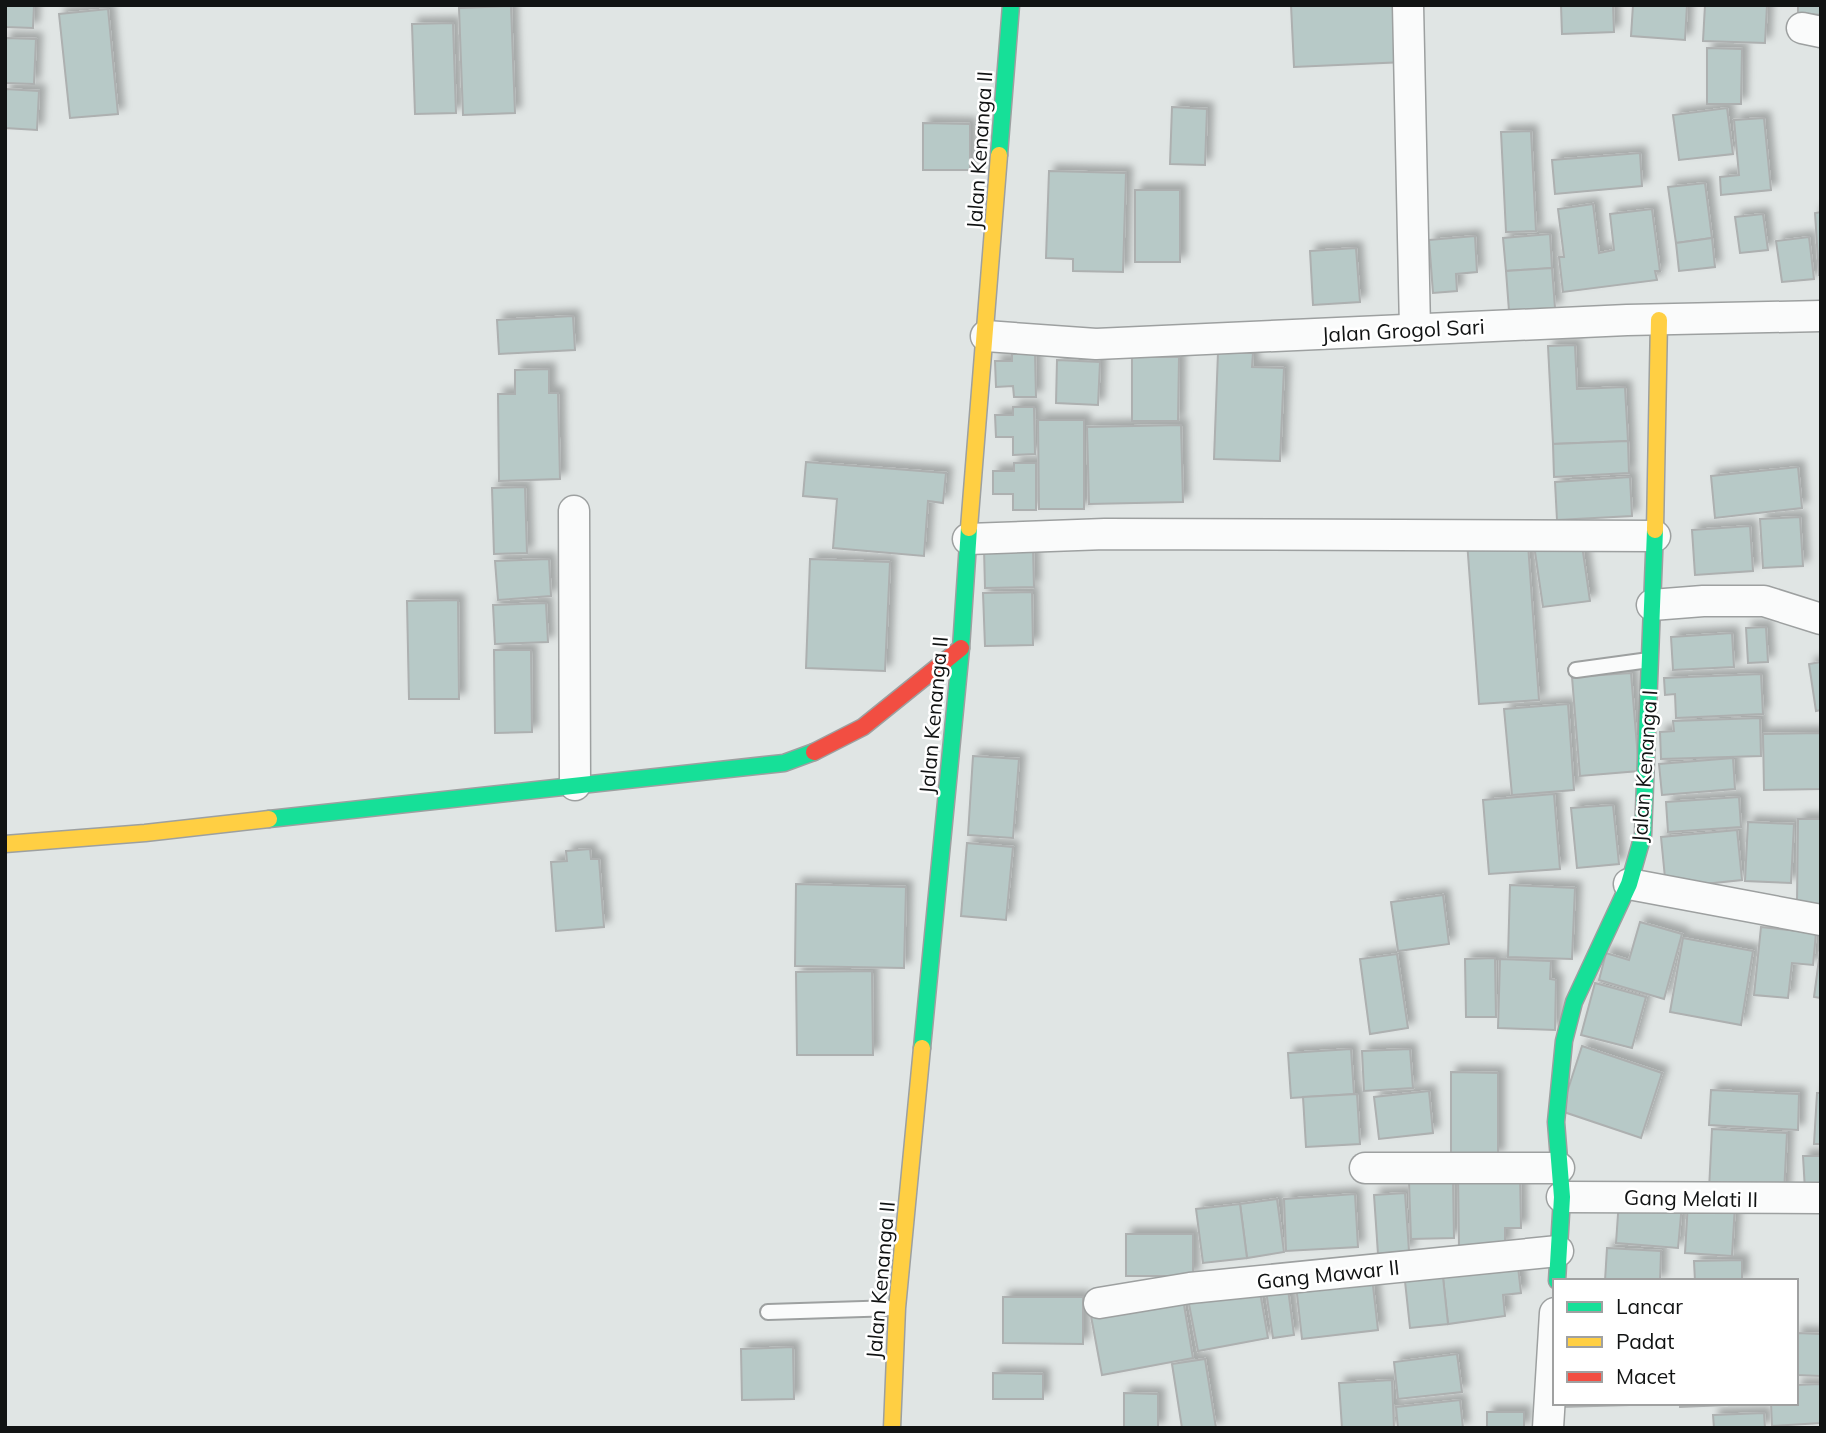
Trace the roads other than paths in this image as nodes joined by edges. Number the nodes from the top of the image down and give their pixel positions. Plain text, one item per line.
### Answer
1 (1011, 5) edge
2 (1408, 5) edge
3 (1821, 316) edge
4 (1659, 320) junction
5 (1415, 329) junction
6 (986, 336) junction
7 (574, 511) dead end
8 (1655, 536) junction
9 (968, 539) junction
10 (1653, 605) junction
11 (1821, 619) edge
12 (961, 648) junction
13 (1650, 660) junction
14 (1576, 670) dead end
15 (575, 785) junction
16 (5, 844) edge
17 (1629, 884) junction
18 (1821, 920) edge
19 (1365, 1168) dead end
20 (1561, 1182) junction
21 (1821, 1198) edge
22 (1558, 1251) junction
23 (1557, 1279) edge
24 (1099, 1303) dead end
25 (897, 1308) junction
26 (768, 1312) dead end
27 (1553, 1346) edge
28 (891, 1428) edge
29 (1548, 1428) edge

1 - 6 street, Jalan Kenanga II
2 - 5 street
3 - 4 street, Jalan Grogol Sari
4 - 5 street, Jalan Grogol Sari
4 - 8 street, Jalan Kenanga I
5 - 6 street, Jalan Grogol Sari
6 - 9 street, Jalan Kenanga II
7 - 15 street
8 - 9 street
8 - 10 street, Jalan Kenanga I
9 - 12 street, Jalan Kenanga II
10 - 11 street
10 - 13 street, Jalan Kenanga I
12 - 15 street
12 - 25 street, Jalan Kenanga II
13 - 14 lane
13 - 17 street, Jalan Kenanga I
15 - 16 street
17 - 18 street
17 - 20 street, Jalan Kenanga I
19 - 20 street, Gang Melati II
20 - 21 street, Gang Melati II
20 - 22 street, Jalan Kenanga I
22 - 23 street, Jalan Kenanga I
22 - 24 street, Gang Mawar II
25 - 26 lane
25 - 28 street, Jalan Kenanga II
27 - 29 street

